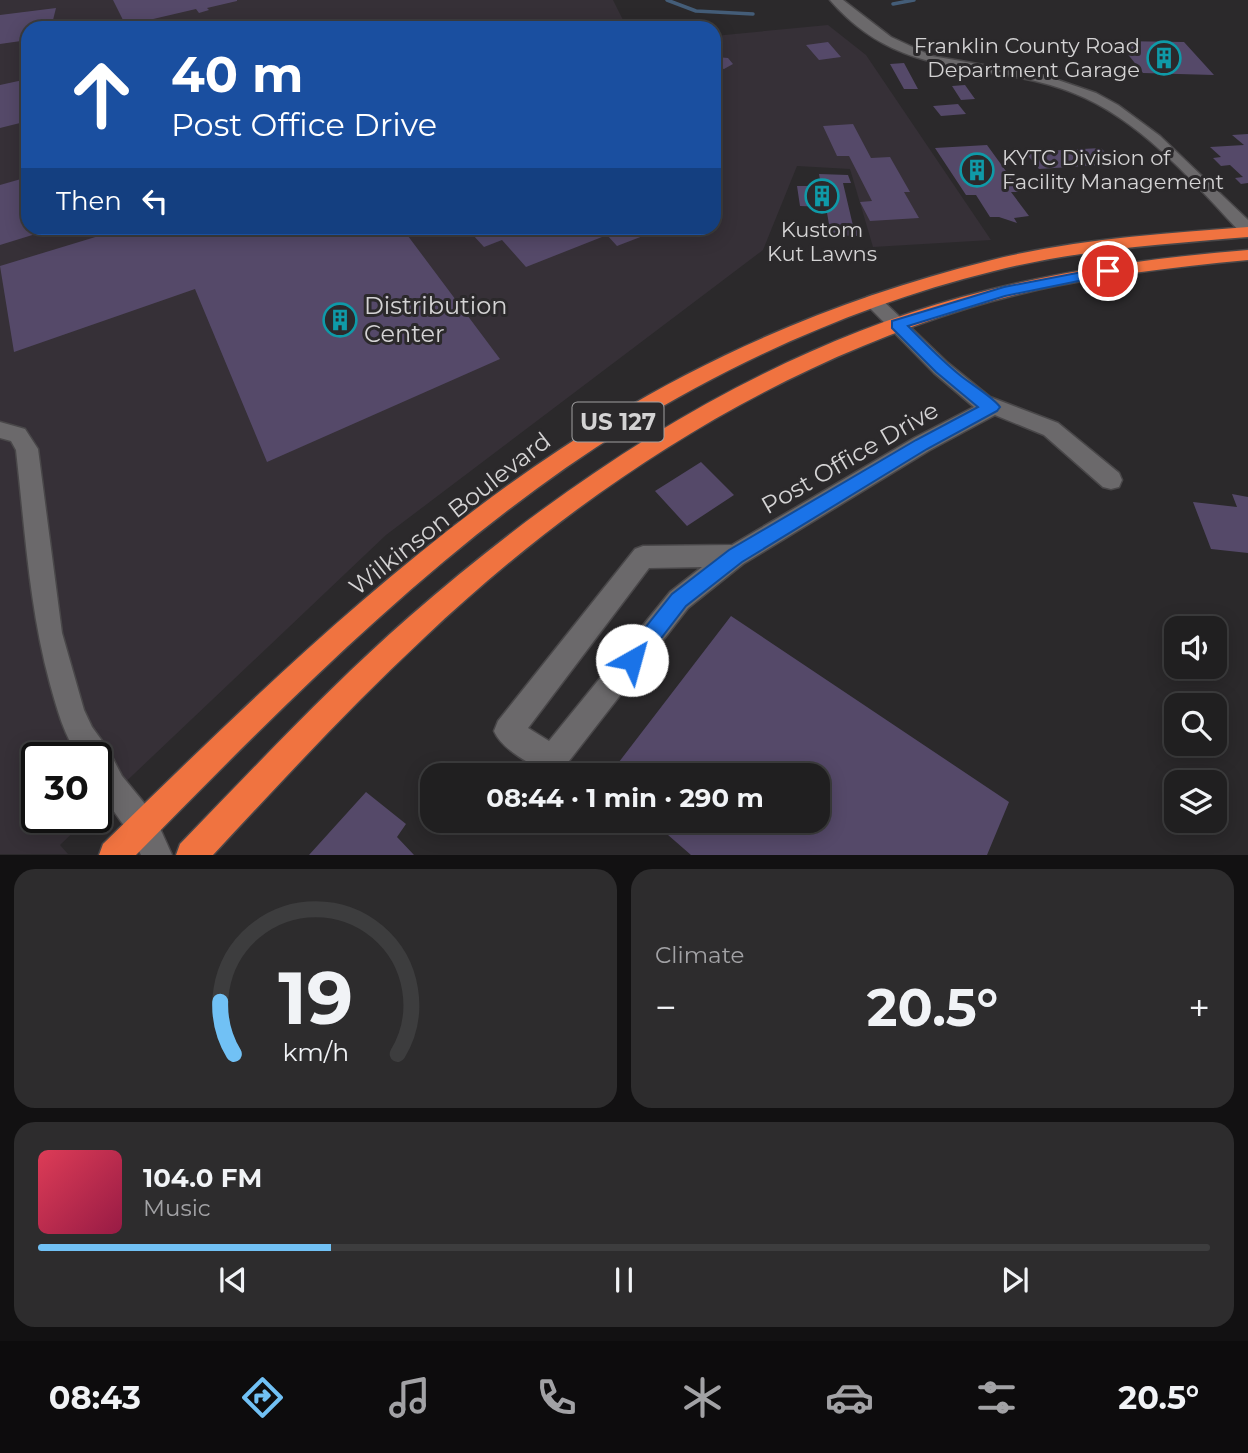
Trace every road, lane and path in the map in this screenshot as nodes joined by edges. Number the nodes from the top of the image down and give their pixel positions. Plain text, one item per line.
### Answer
1 (836, 0) edge
2 (1248, 231) edge
3 (1248, 255) edge
4 (873, 301) junction
5 (897, 324) junction
6 (992, 407) junction
7 (0, 430) edge
8 (1111, 480) dead end
9 (735, 556) junction
10 (143, 826) junction
11 (114, 855) edge
12 (157, 855) edge
13 (191, 855) edge

1 - 2 street
2 - 4 highway, Wilkinson Boulevard / US 127
3 - 5 highway, US 127
4 - 5 street
4 - 10 highway, Wilkinson Boulevard / US 127
5 - 6 street
5 - 13 highway, US 127
6 - 8 street
6 - 9 street, Post Office Drive
7 - 10 street
9 - 9 street, Post Office Drive
10 - 11 highway, Wilkinson Boulevard / US 127
10 - 12 street

